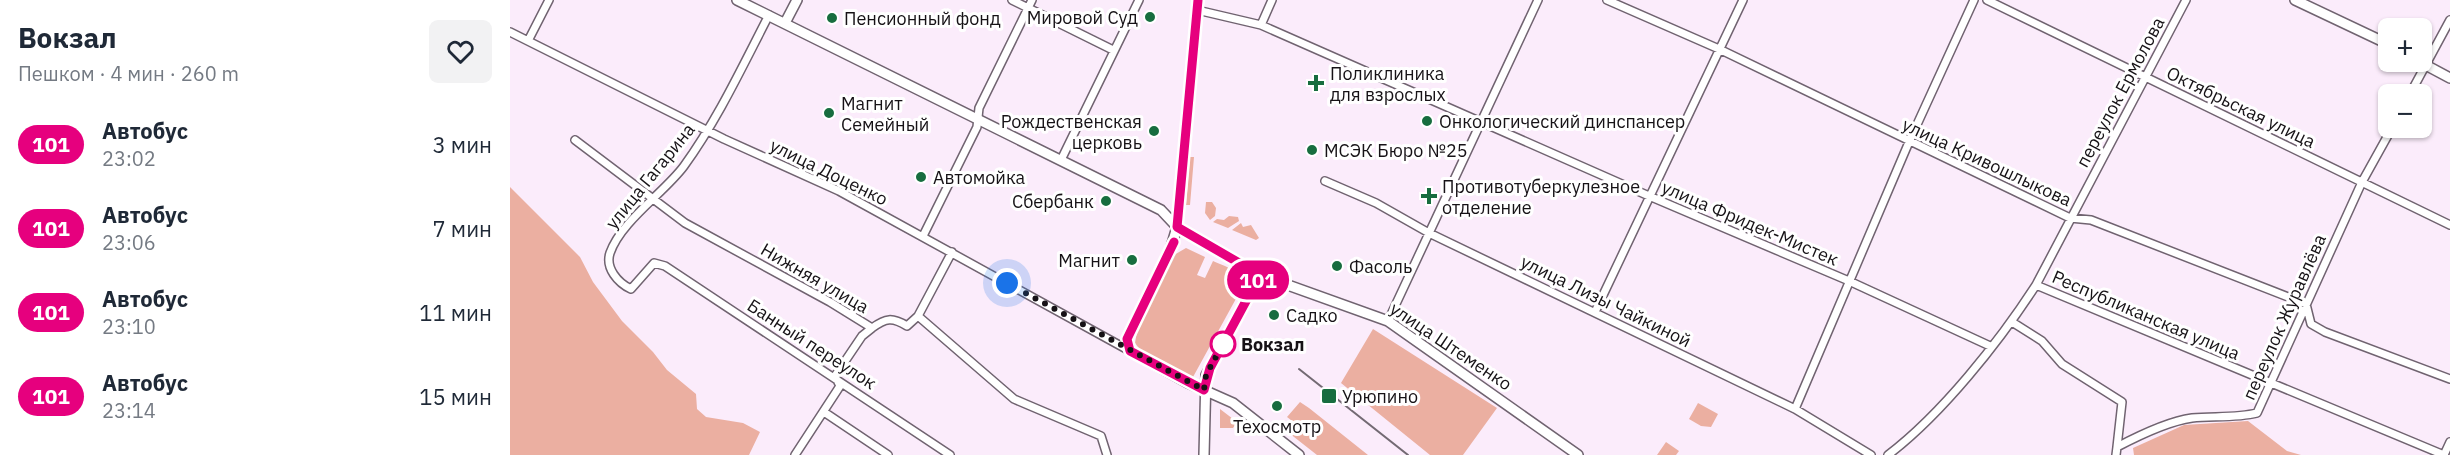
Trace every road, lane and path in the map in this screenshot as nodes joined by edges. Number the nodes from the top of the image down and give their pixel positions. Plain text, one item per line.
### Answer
1 (549, 0) edge
2 (737, 0) edge
3 (797, 0) edge
4 (1012, 0) edge
5 (1032, 0) edge
6 (1138, 0) edge
7 (1272, 0) edge
8 (1538, 0) edge
9 (1607, 0) edge
10 (1743, 0) edge
11 (1974, 0) edge
12 (1986, 0) edge
13 (2186, 0) edge
14 (2295, 0) edge
15 (1197, 5) edge
16 (1028, 8) junction
17 (769, 15) junction
18 (2450, 20) edge
19 (785, 23) junction
20 (1261, 25) junction
21 (510, 32) edge
22 (529, 39) junction
23 (2378, 39) edge
24 (1719, 49) junction
25 (2432, 49) edge
26 (1113, 50) junction
27 (2432, 68) edge
28 (2145, 77) junction
29 (2450, 78) edge
30 (977, 117) junction
31 (1480, 123) junction
32 (710, 130) junction
33 (2386, 138) edge
34 (576, 140) dead end
35 (1909, 142) junction
36 (1060, 160) junction
37 (1324, 181) dead end
38 (2362, 182) junction
39 (1649, 196) junction
40 (652, 198) junction
41 (2070, 218) junction
42 (2450, 225) edge
43 (1177, 227) junction
44 (1429, 233) junction
45 (923, 236) junction
46 (952, 252) junction
47 (654, 263) joint
48 (1260, 275) junction
49 (1849, 281) junction
50 (2036, 285) junction
51 (2306, 304) junction
52 (1594, 312) junction
53 (918, 316) junction
54 (1388, 321) junction
55 (2012, 322) junction
56 (872, 328) junction
57 (1990, 346) junction
58 (1130, 351) junction
59 (835, 376) junction
60 (2450, 379) edge
61 (2272, 383) junction
62 (1204, 390) junction
63 (1795, 409) junction
64 (824, 412) junction
65 (2450, 442) edge
66 (2117, 451) edge
67 (1867, 454) edge
68 (795, 455) edge
69 (888, 455) edge
70 (950, 455) edge
71 (1107, 455) edge
72 (1204, 455) edge
73 (1299, 455) edge
74 (1578, 455) edge
75 (1888, 455) edge
76 (2444, 455) edge

1 - 22 street
2 - 17 main road, улица Штеменко
3 - 19 main road
4 - 16 street
5 - 16 street
6 - 26 street
7 - 20 street
8 - 31 street
9 - 24 street, улица Кривошлыкова
10 - 24 street
11 - 35 street
12 - 28 street, Октябрьская улица
13 - 28 street, переулок Ермолова
14 - 23 main road
15 - 20 street, улица Фридек-Мистек
15 - 43 main road
16 - 26 street
16 - 30 street
17 - 19 main road, улица Штеменко
17 - 32 street, улица Гагарина
18 - 25 street
19 - 30 main road, улица Штеменко
20 - 31 street, улица Фридек-Мистек
21 - 22 street, улица Доценко
22 - 32 street, улица Доценко
24 - 35 street, улица Кривошлыкова
24 - 39 street
26 - 36 street
27 - 29 main road
28 - 38 street, Октябрьская улица
28 - 41 street, переулок Ермолова
30 - 36 main road, улица Штеменко
30 - 45 street
31 - 39 street, улица Фридек-Мистек
31 - 44 street
32 - 40 street, улица Гагарина
32 - 45 street, улица Доценко
33 - 38 street, переулок Журавлёва
34 - 40 street, Нижняя улица
35 - 41 street, улица Кривошлыкова
35 - 49 street
36 - 43 main road, улица Штеменко
37 - 44 street, улица Лизы Чайкиной
38 - 42 street, Октябрьская улица
38 - 51 street, переулок Журавлёва
39 - 49 street, улица Фридек-Мистек
39 - 52 street
40 - 47 street, улица Гагарина
40 - 56 street, Нижняя улица
41 - 50 street, переулок Ермолова
41 - 51 street, улица Кривошлыкова
43 - 48 main road, улица Штеменко
43 - 58 main road
44 - 52 street, улица Лизы Чайкиной
44 - 54 street
45 - 46 street, улица Доценко
46 - 53 street
46 - 58 street, улица Доценко
47 - 59 street, Банный переулок
48 - 54 main road, улица Штеменко
48 - 62 main road
49 - 57 street, улица Фридек-Мистек
49 - 63 street
50 - 55 street, переулок Ермолова
50 - 61 street, Республиканская улица
51 - 60 street
51 - 61 street, переулок Журавлёва
52 - 63 street, улица Лизы Чайкиной
53 - 56 street, Нижняя улица
53 - 71 street
54 - 74 main road, улица Штеменко
55 - 57 street, переулок Ермолова
55 - 66 street
56 - 59 street
57 - 75 street, переулок Ермолова
58 - 62 main road
59 - 64 street
59 - 70 street, Банный переулок
61 - 66 street, переулок Журавлёва
61 - 76 street, Республиканская улица
62 - 72 main road
62 - 73 main road
63 - 67 street, улица Лизы Чайкиной
64 - 68 street
64 - 69 street
65 - 76 street

